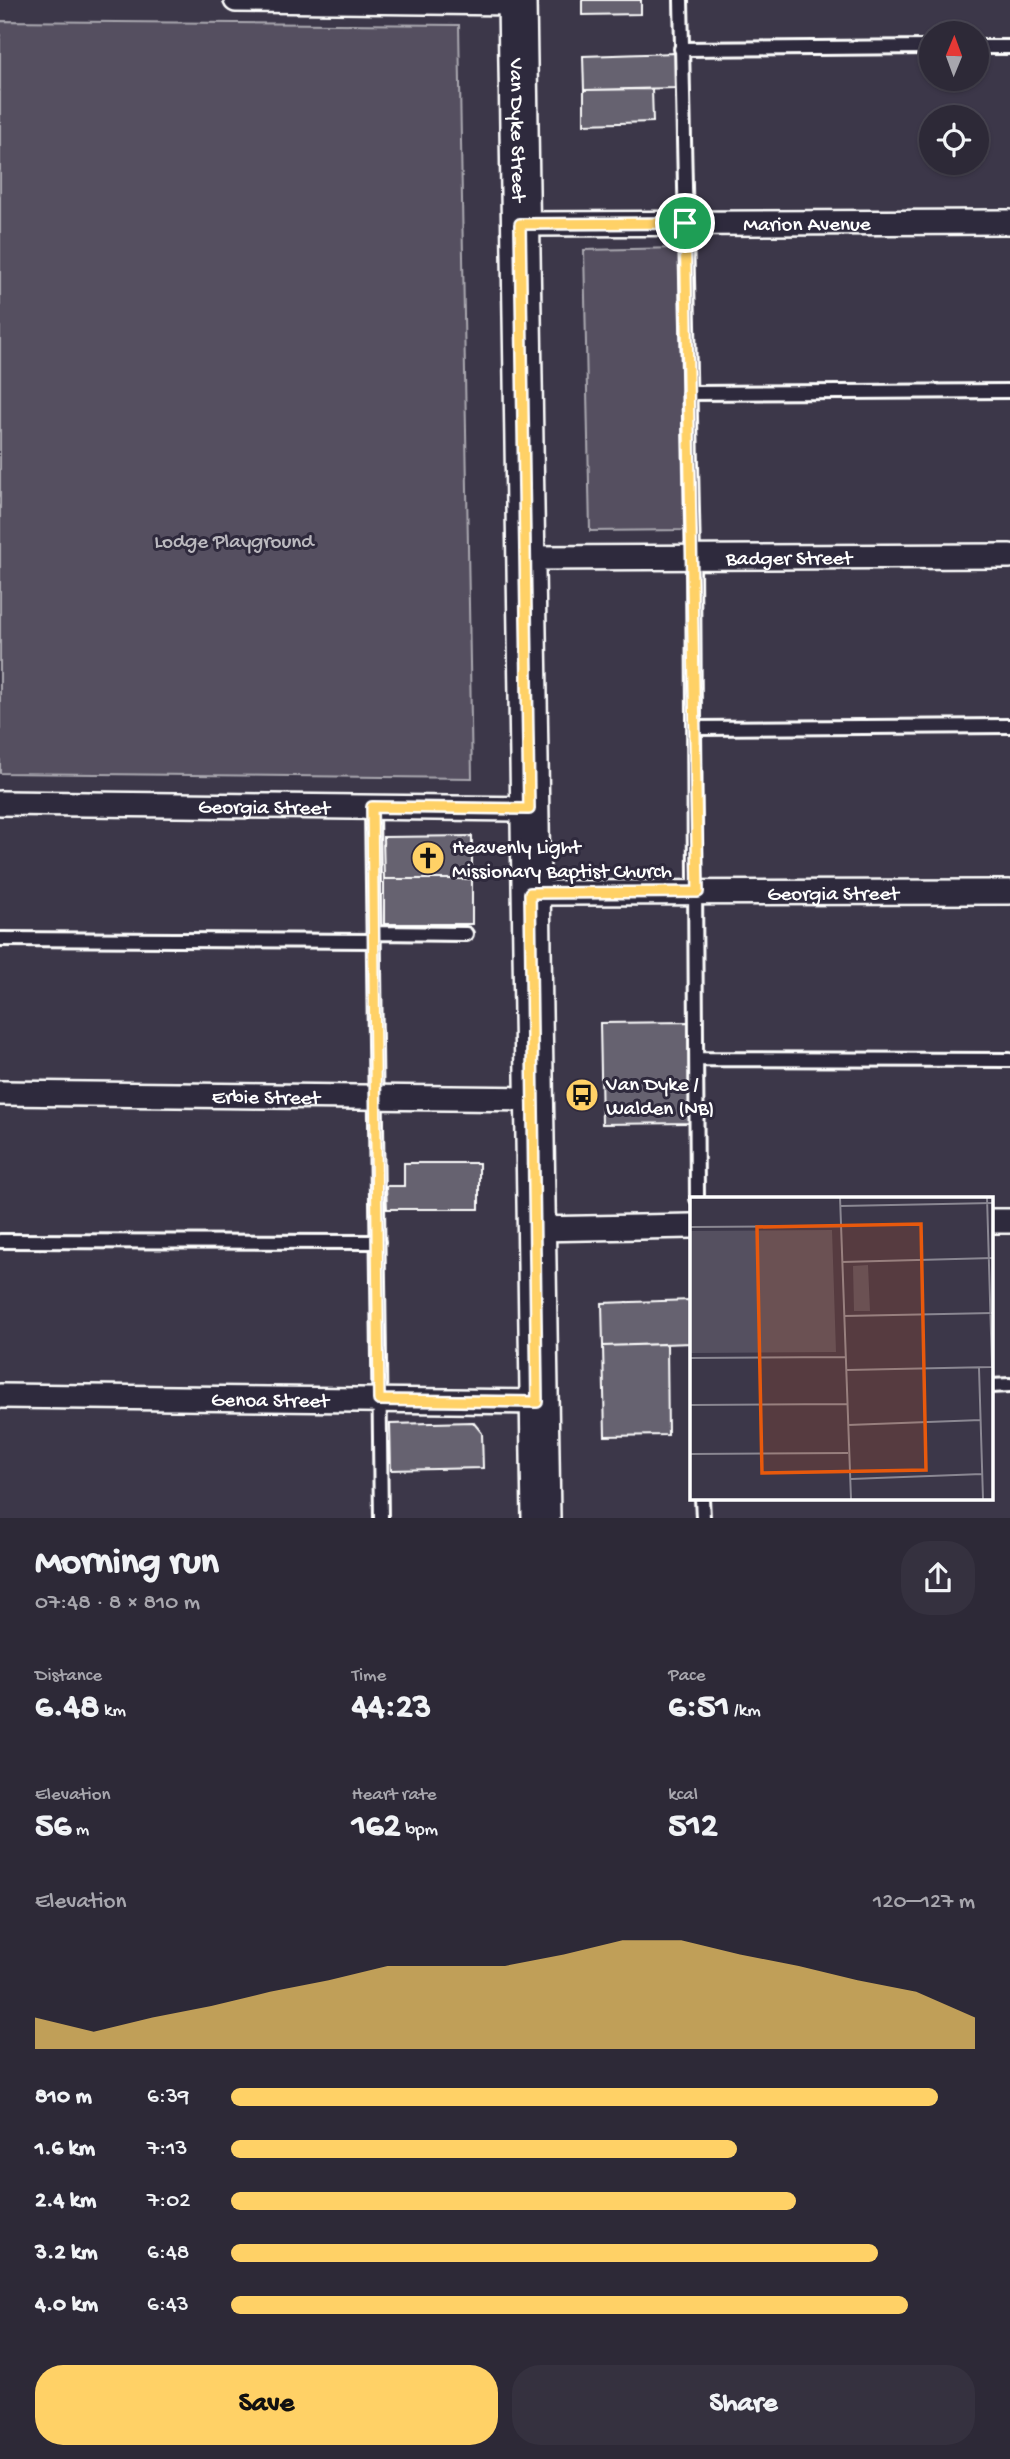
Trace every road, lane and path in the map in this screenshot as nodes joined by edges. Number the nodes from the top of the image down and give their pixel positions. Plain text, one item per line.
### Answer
1 (236, 0) edge
2 (681, 0) edge
3 (362, 1) edge
4 (517, 1) edge
5 (919, 47) edge
6 (989, 47) edge
7 (1010, 47) edge
8 (681, 49) junction
9 (1010, 222) edge
10 (685, 223) junction
11 (520, 224) junction
12 (1010, 391) edge
13 (689, 393) junction
14 (1010, 556) edge
15 (694, 557) junction
16 (525, 558) junction
17 (1010, 726) edge
18 (695, 728) junction
19 (0, 803) edge
20 (372, 807) junction
21 (529, 809) junction
22 (1010, 891) edge
23 (698, 892) junction
24 (530, 893) junction
25 (466, 934) dead end
26 (374, 937) junction
27 (0, 939) edge
28 (697, 1059) junction
29 (1010, 1060) edge
30 (0, 1093) edge
31 (377, 1098) junction
32 (533, 1099) junction
33 (697, 1197) edge
34 (1010, 1220) edge
35 (992, 1221) edge
36 (690, 1226) edge
37 (535, 1229) junction
38 (0, 1241) edge
39 (378, 1242) junction
40 (992, 1385) edge
41 (1010, 1385) edge
42 (0, 1396) edge
43 (379, 1400) junction
44 (537, 1402) junction
45 (381, 1517) edge
46 (541, 1517) edge

1 - 3 street
2 - 8 lane
3 - 4 street
4 - 11 main road, Van Dyke Street
5 - 8 lane
6 - 7 lane
8 - 10 lane
9 - 10 street, Marion Avenue
10 - 11 street, Marion Avenue
10 - 13 lane
11 - 16 main road, Van Dyke Street
12 - 13 lane
13 - 15 lane
14 - 15 street, Badger Street
15 - 16 street, Badger Street
15 - 18 lane
16 - 21 main road, Van Dyke Street
17 - 18 lane
18 - 23 lane
19 - 20 street, Georgia Street
20 - 21 street, Georgia Street
20 - 26 lane
21 - 24 main road, Van Dyke Street
22 - 23 street, Georgia Street
23 - 24 street, Georgia Street
23 - 28 lane
24 - 32 main road, Van Dyke Street
25 - 26 lane
26 - 27 lane
26 - 31 lane
28 - 29 lane
28 - 33 lane
30 - 31 street, Erbie Street
31 - 32 street, Erbie Street
31 - 39 lane
32 - 37 main road, Van Dyke Street
34 - 35 street
36 - 37 street
37 - 44 main road, Van Dyke Street
38 - 39 lane
39 - 43 lane
40 - 41 lane
42 - 43 street, Genoa Street
43 - 44 street, Genoa Street
43 - 45 lane
44 - 46 main road, Van Dyke Street

